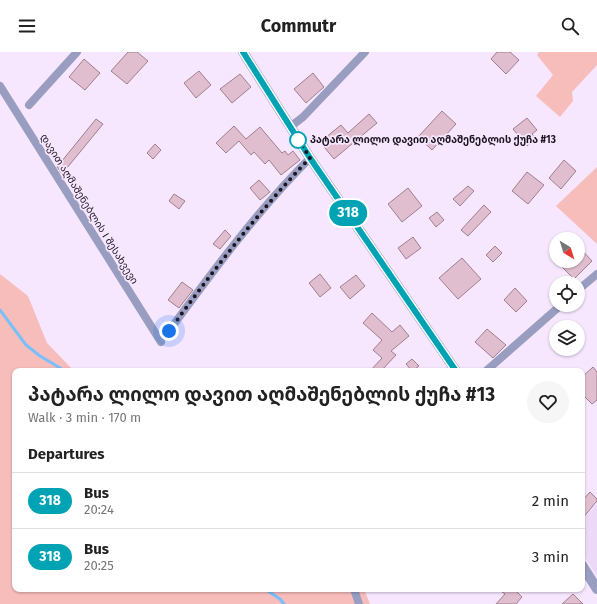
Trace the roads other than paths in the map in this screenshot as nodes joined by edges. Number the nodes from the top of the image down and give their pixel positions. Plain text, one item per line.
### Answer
1 (77, 52) edge
2 (242, 52) edge
3 (365, 52) edge
4 (0, 86) edge
5 (29, 105) dead end
6 (290, 127) junction
7 (310, 158) junction
8 (597, 274) edge
9 (585, 284) edge
10 (553, 312) edge
11 (169, 331) dead end
12 (161, 342) dead end
13 (454, 368) edge
14 (489, 368) edge
15 (585, 570) edge
16 (597, 589) edge
17 (355, 592) edge
18 (359, 604) edge

1 - 5 street
2 - 6 street
3 - 6 street
4 - 12 street, დავით აღმაშენებლის I შესახვევი
6 - 7 street
7 - 11 street
7 - 13 street
8 - 9 street
10 - 14 street
15 - 16 street
17 - 18 street

